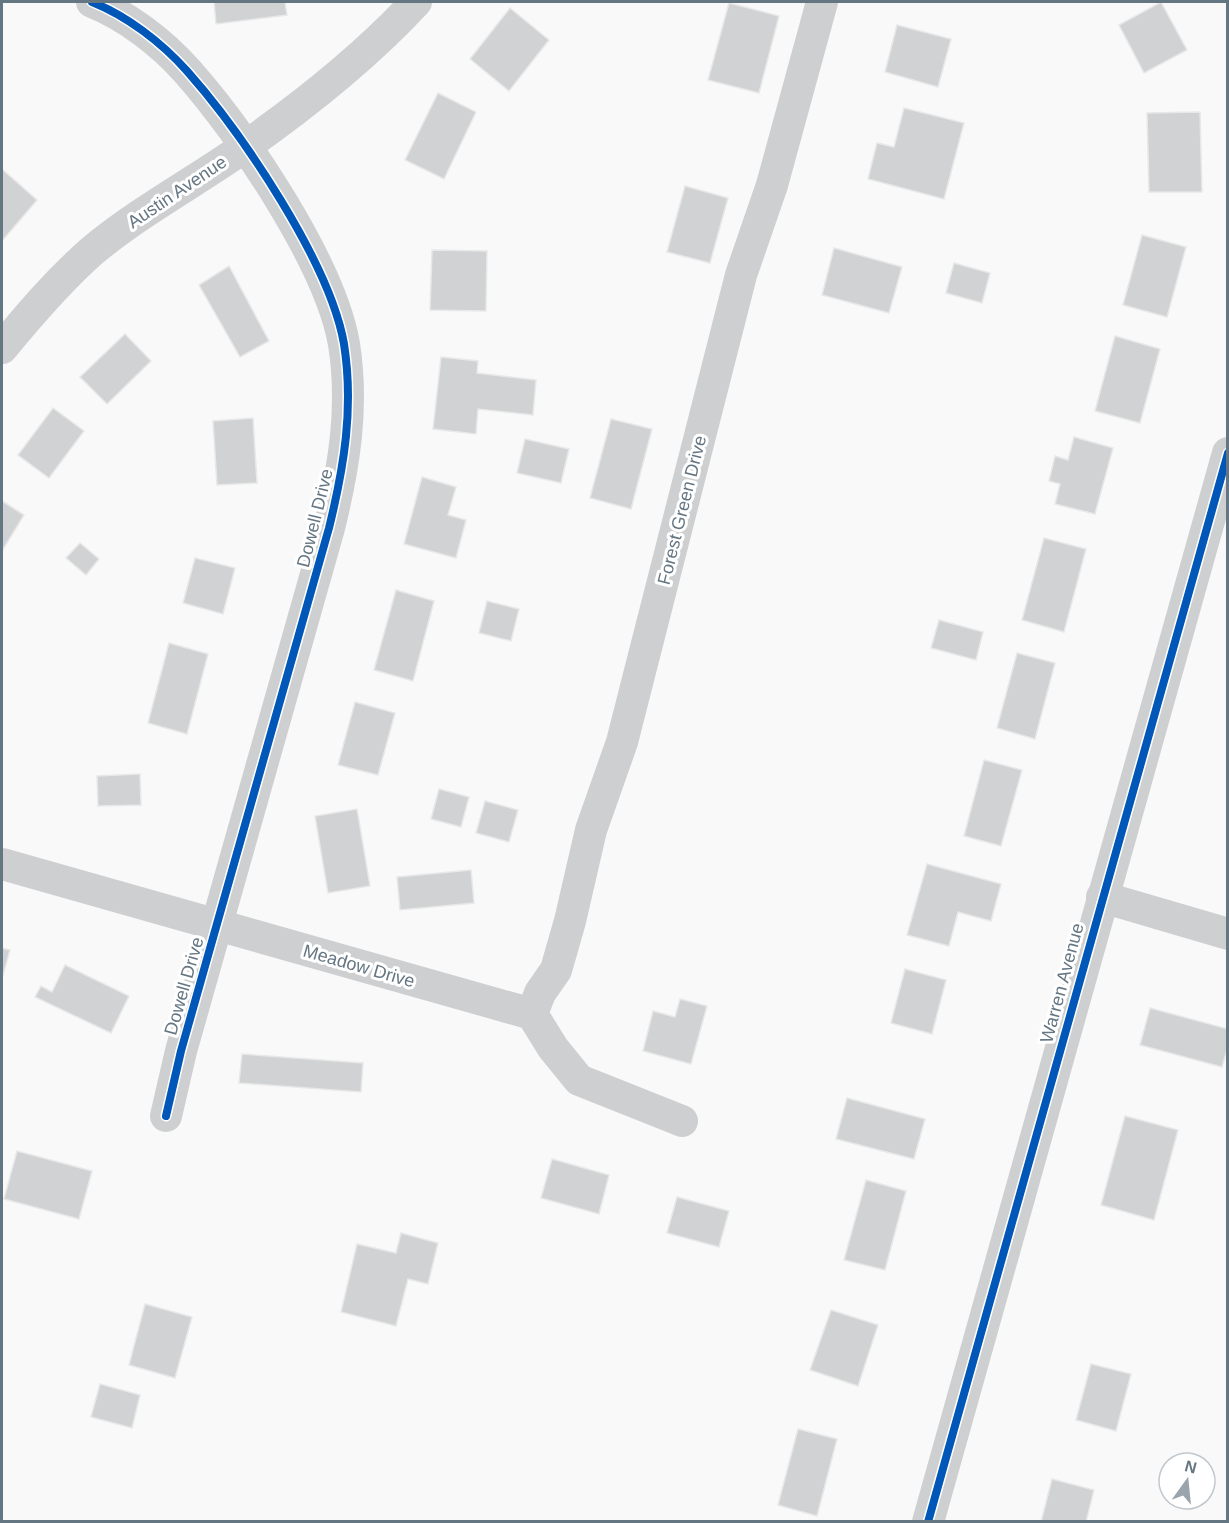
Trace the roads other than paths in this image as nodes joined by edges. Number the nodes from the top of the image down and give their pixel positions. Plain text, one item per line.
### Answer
1 (92, 2) edge
2 (416, 2) edge
3 (822, 2) edge
4 (246, 146) junction
5 (2, 348) edge
6 (1227, 453) edge
7 (2, 864) edge
8 (1102, 897) junction
9 (216, 926) junction
10 (1227, 934) edge
11 (532, 1014) junction
12 (166, 1116) dead end
13 (682, 1121) dead end
14 (928, 1521) edge

1 - 4 street, Dowell Drive
2 - 4 street, Austin Avenue
3 - 11 street, Forest Green Drive
4 - 5 street, Austin Avenue
4 - 9 street, Dowell Drive
6 - 8 street, Warren Avenue
7 - 9 street, Meadow Drive
8 - 10 street
8 - 14 street, Warren Avenue
9 - 11 street, Meadow Drive
9 - 12 street, Dowell Drive
11 - 13 street

